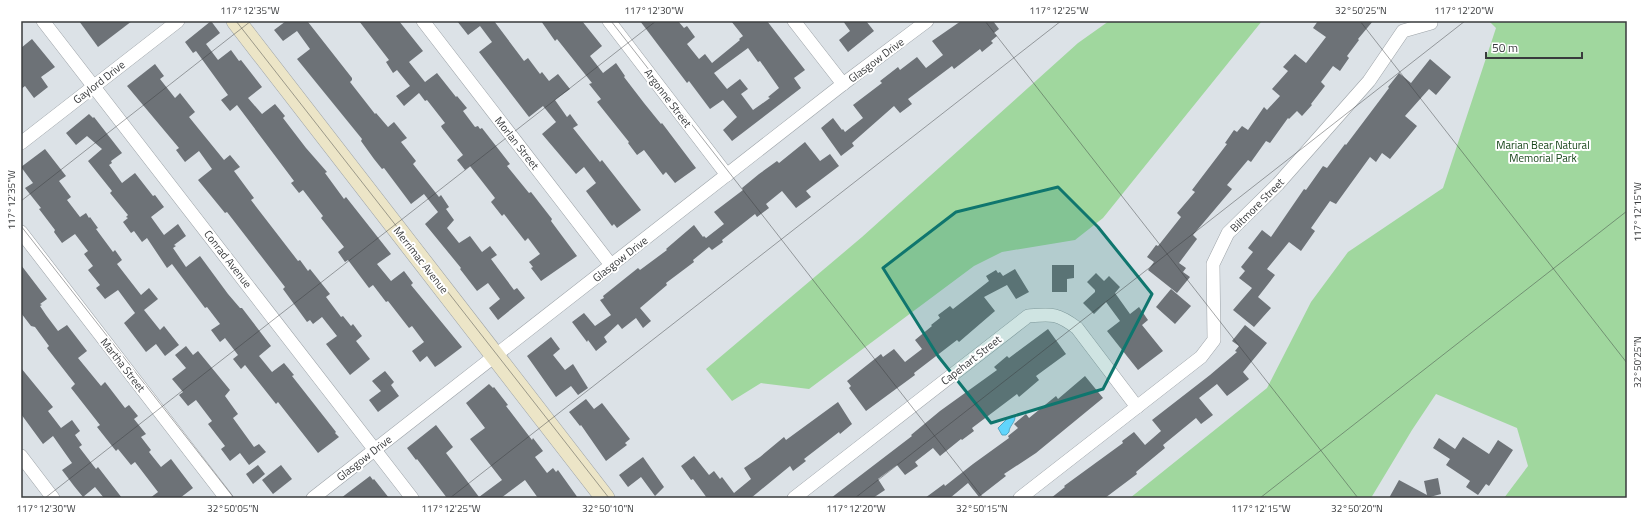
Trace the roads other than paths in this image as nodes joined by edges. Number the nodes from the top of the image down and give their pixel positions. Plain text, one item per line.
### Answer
1 (43, 21) edge
2 (178, 21) edge
3 (236, 21) edge
4 (423, 21) edge
5 (610, 21) edge
6 (794, 21) edge
7 (927, 21) edge
8 (1431, 23) dead end
9 (843, 84) junction
10 (94, 86) junction
11 (21, 143) edge
12 (727, 175) junction
13 (21, 232) edge
14 (611, 265) junction
15 (495, 356) junction
16 (1137, 407) junction
17 (375, 450) junction
18 (21, 456) edge
19 (53, 498) edge
20 (226, 498) edge
21 (313, 498) edge
22 (412, 498) edge
23 (605, 498) edge
24 (794, 498) edge
25 (1020, 498) edge

1 - 10 street, Conrad Avenue
2 - 10 street, Gaylord Drive
3 - 15 street, Merrimac Avenue
4 - 14 street, Morlan Street
5 - 12 street, Argonne Street
6 - 9 street
7 - 9 street, Glasgow Drive
8 - 16 street, Biltmore Street
9 - 12 street, Glasgow Drive
10 - 11 street, Gaylord Drive
10 - 17 street, Conrad Avenue
12 - 14 street, Glasgow Drive
13 - 20 street, Martha Street
14 - 15 street, Glasgow Drive
15 - 17 street, Glasgow Drive
15 - 23 street, Merrimac Avenue
16 - 24 street, Capehart Street
16 - 25 street, Biltmore Street
17 - 21 street, Glasgow Drive
17 - 22 street, Conrad Avenue
18 - 19 street

